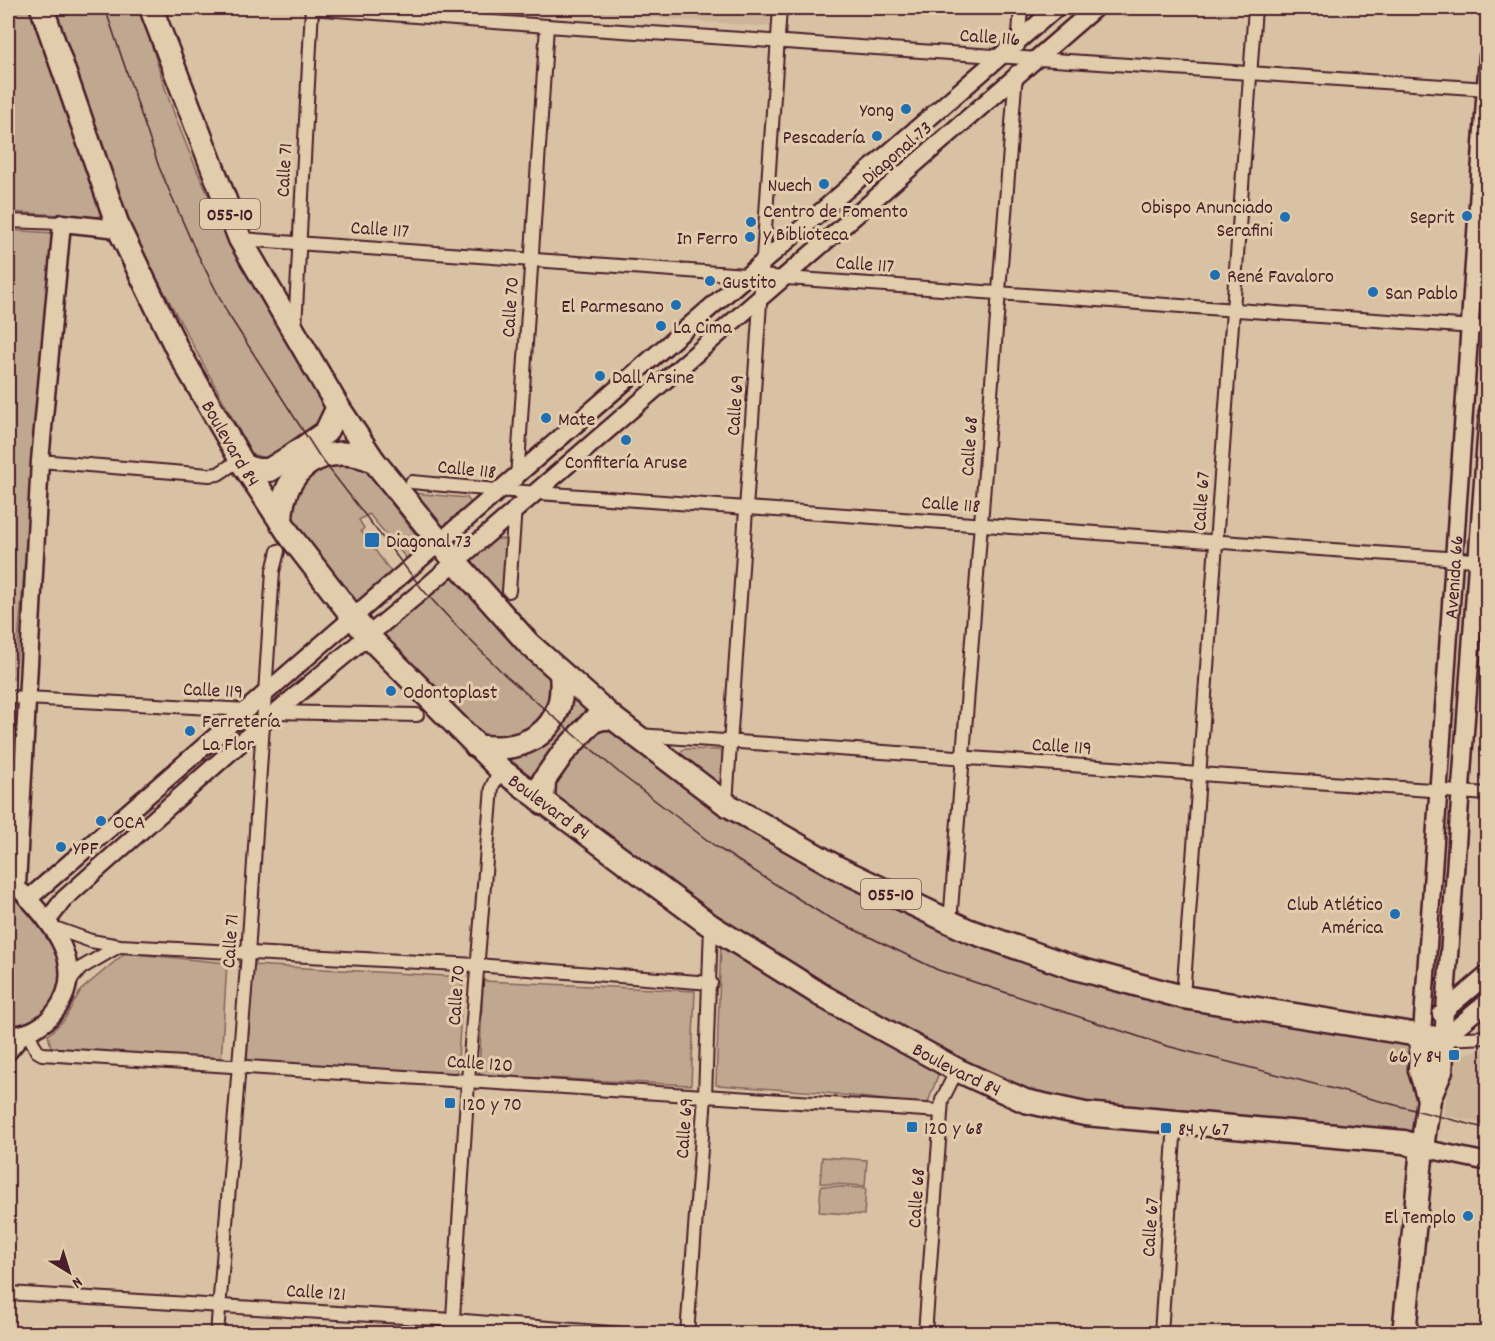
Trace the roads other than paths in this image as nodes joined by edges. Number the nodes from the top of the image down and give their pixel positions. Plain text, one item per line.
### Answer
1 (42, 8) edge
2 (151, 8) edge
3 (311, 8) edge
4 (780, 8) edge
5 (1021, 8) edge
6 (1056, 8) edge
7 (1095, 8) edge
8 (1255, 8) edge
9 (547, 26) junction
10 (777, 41) junction
11 (1012, 51) junction
12 (1488, 56) edge
13 (1036, 58) junction
14 (1250, 73) junction
15 (1015, 76) junction
16 (1486, 89) edge
17 (8, 221) edge
18 (62, 223) junction
19 (119, 230) junction
20 (240, 239) junction
21 (299, 243) junction
22 (532, 260) junction
23 (757, 271) junction
24 (783, 278) junction
25 (999, 293) junction
26 (761, 297) junction
27 (1233, 310) junction
28 (1468, 327) junction
29 (1488, 328) edge
30 (294, 335) junction
31 (338, 407) junction
32 (1488, 411) edge
33 (40, 461) junction
34 (374, 461) junction
35 (243, 463) junction
36 (517, 472) junction
37 (412, 482) dead end
38 (496, 490) junction
39 (521, 498) junction
40 (747, 508) junction
41 (281, 522) junction
42 (981, 525) junction
43 (438, 541) junction
44 (1216, 542) junction
45 (278, 551) dead end
46 (1454, 559) junction
47 (455, 561) junction
48 (1483, 561) edge
49 (509, 591) dead end
50 (351, 616) junction
51 (366, 635) junction
52 (561, 674) junction
53 (265, 691) junction
54 (8, 697) edge
55 (26, 698) junction
56 (243, 710) junction
57 (267, 715) junction
58 (417, 715) dead end
59 (612, 718) junction
60 (634, 734) junction
61 (732, 741) junction
62 (476, 746) junction
63 (963, 758) junction
64 (500, 769) junction
65 (1199, 774) junction
66 (1439, 791) junction
67 (1461, 792) junction
68 (1488, 794) edge
69 (543, 803) junction
70 (726, 804) junction
71 (17, 887) edge
72 (950, 923) junction
73 (50, 924) junction
74 (711, 926) junction
75 (120, 946) junction
76 (248, 954) junction
77 (477, 965) junction
78 (1488, 974) edge
79 (70, 981) junction
80 (711, 983) junction
81 (1183, 997) junction
82 (1488, 1001) edge
83 (1446, 1010) junction
84 (19, 1034) edge
85 (1432, 1036) junction
86 (1488, 1037) edge
87 (8, 1052) edge
88 (237, 1066) junction
89 (957, 1070) junction
90 (468, 1081) junction
91 (705, 1096) junction
92 (941, 1111) junction
93 (1175, 1122) junction
94 (1422, 1148) junction
95 (1488, 1162) edge
96 (8, 1293) edge
97 (219, 1305) junction
98 (453, 1320) junction
99 (217, 1334) edge
100 (452, 1334) edge
101 (622, 1334) edge
102 (687, 1334) edge
103 (925, 1334) edge
104 (1161, 1334) edge
105 (1404, 1334) edge

1 - 19 highway, Boulevard 84
2 - 20 highway, 055-10
3 - 9 street, Calle 116
3 - 21 street, Calle 71
4 - 10 street, Calle 69
5 - 11 street, Calle 68
6 - 11 main road, Diagonal 73
7 - 13 main road, Diagonal 73
8 - 14 street, Calle 67
9 - 10 street, Calle 116
9 - 22 street, Calle 70
10 - 11 street, Calle 116
10 - 23 street, Calle 69
11 - 13 street, Calle 116
11 - 15 street, Calle 68
11 - 23 main road, Diagonal 73
12 - 16 main road, Avenida 66
13 - 14 street, Calle 116
13 - 15 main road, Diagonal 73
14 - 16 street, Calle 116
14 - 27 street, Calle 67
15 - 24 main road, Diagonal 73
15 - 25 street, Calle 68
16 - 28 main road, Avenida 66
17 - 18 street
18 - 19 main road
18 - 33 main road
19 - 35 highway, Boulevard 84
20 - 21 street, Calle 117
20 - 30 highway, 055-10
21 - 22 street, Calle 117
21 - 30 street, Calle 71
22 - 23 street, Calle 117
22 - 36 street, Calle 70
23 - 24 street, Calle 117
23 - 26 street, Calle 69
23 - 36 main road, Diagonal 73
24 - 25 street, Calle 117
24 - 26 main road, Diagonal 73
25 - 27 street, Calle 117
25 - 42 street, Calle 68
26 - 39 main road, Diagonal 73
26 - 40 street, Calle 69
27 - 28 street, Calle 117
27 - 44 street, Calle 67
28 - 29 street, Calle 117
28 - 46 main road, Avenida 66
30 - 31 highway, 055-10
31 - 34 highway, 055-10
31 - 35 highway
32 - 48 main road, Avenida 66
33 - 35 street
33 - 55 main road
34 - 41 highway
34 - 43 highway, 055-10
35 - 41 highway, Boulevard 84
36 - 38 main road, Diagonal 73
36 - 39 street, Calle 70
37 - 38 street, Calle 118
38 - 39 street, Calle 118
38 - 43 main road, Diagonal 73
39 - 40 street, Calle 118
39 - 47 main road, Diagonal 73
39 - 49 street, Calle 70
40 - 42 street, Calle 118
40 - 61 street, Calle 69
41 - 50 highway, Boulevard 84
42 - 44 street, Calle 118
42 - 63 street, Calle 68
43 - 47 highway, 055-10
43 - 50 main road, Diagonal 73
44 - 46 street, Calle 118
44 - 65 street, Calle 67
45 - 53 street, Calle 71
46 - 48 street, Calle 118
46 - 66 main road, Avenida 66
47 - 51 main road, Diagonal 73
47 - 52 highway, 055-10
48 - 67 main road, Avenida 66
50 - 51 highway, Boulevard 84
50 - 53 main road, Diagonal 73
51 - 57 main road, Diagonal 73
51 - 62 highway, Boulevard 84
52 - 59 highway, 055-10
52 - 62 highway
53 - 56 main road, Diagonal 73
53 - 57 street, Calle 71
54 - 55 street, Calle 119
55 - 56 street, Calle 119
55 - 71 main road
56 - 57 street, Calle 119
56 - 71 main road, Diagonal 73
57 - 58 street, Calle 119
57 - 73 main road, Diagonal 73
57 - 76 street, Calle 71
59 - 60 highway, 055-10
59 - 69 highway
60 - 61 street, Calle 119
60 - 70 highway, 055-10
61 - 63 street, Calle 119
61 - 70 street, Calle 69
62 - 64 highway, Boulevard 84
63 - 65 street, Calle 119
63 - 72 street, Calle 68
64 - 69 highway, Boulevard 84
64 - 77 street, Calle 70
65 - 66 street, Calle 119
65 - 81 street, Calle 67
66 - 67 street, Calle 119
66 - 85 main road, Avenida 66
67 - 68 street, Calle 119
67 - 83 main road, Avenida 66
69 - 74 highway, Boulevard 84
70 - 72 highway, 055-10
71 - 73 main road
72 - 81 highway, 055-10
73 - 75 street
73 - 79 main road
74 - 80 street, Calle 69
74 - 89 highway, Boulevard 84
75 - 76 street
75 - 79 street
76 - 77 street
76 - 88 street, Calle 71
77 - 80 street
77 - 90 street, Calle 70
78 - 83 main road
79 - 84 main road
80 - 91 street, Calle 69
81 - 85 highway, 055-10
82 - 85 main road
83 - 85 main road
84 - 87 main road
84 - 88 street, Calle 120
85 - 86 street
85 - 94 highway, Avenida 66
88 - 90 street, Calle 120
88 - 97 street, Calle 71
89 - 92 street, Calle 68
89 - 93 highway, Boulevard 84
90 - 91 street, Calle 120
90 - 98 street, Calle 70
91 - 92 street, Calle 120
91 - 102 street, Calle 69
92 - 103 street, Calle 68
93 - 94 highway, Boulevard 84
93 - 104 street, Calle 67
94 - 95 main road
94 - 105 highway, Avenida 66
96 - 97 street, Calle 121
97 - 98 street, Calle 121
97 - 99 street, Calle 71
98 - 100 street, Calle 70
98 - 101 street, Calle 121

